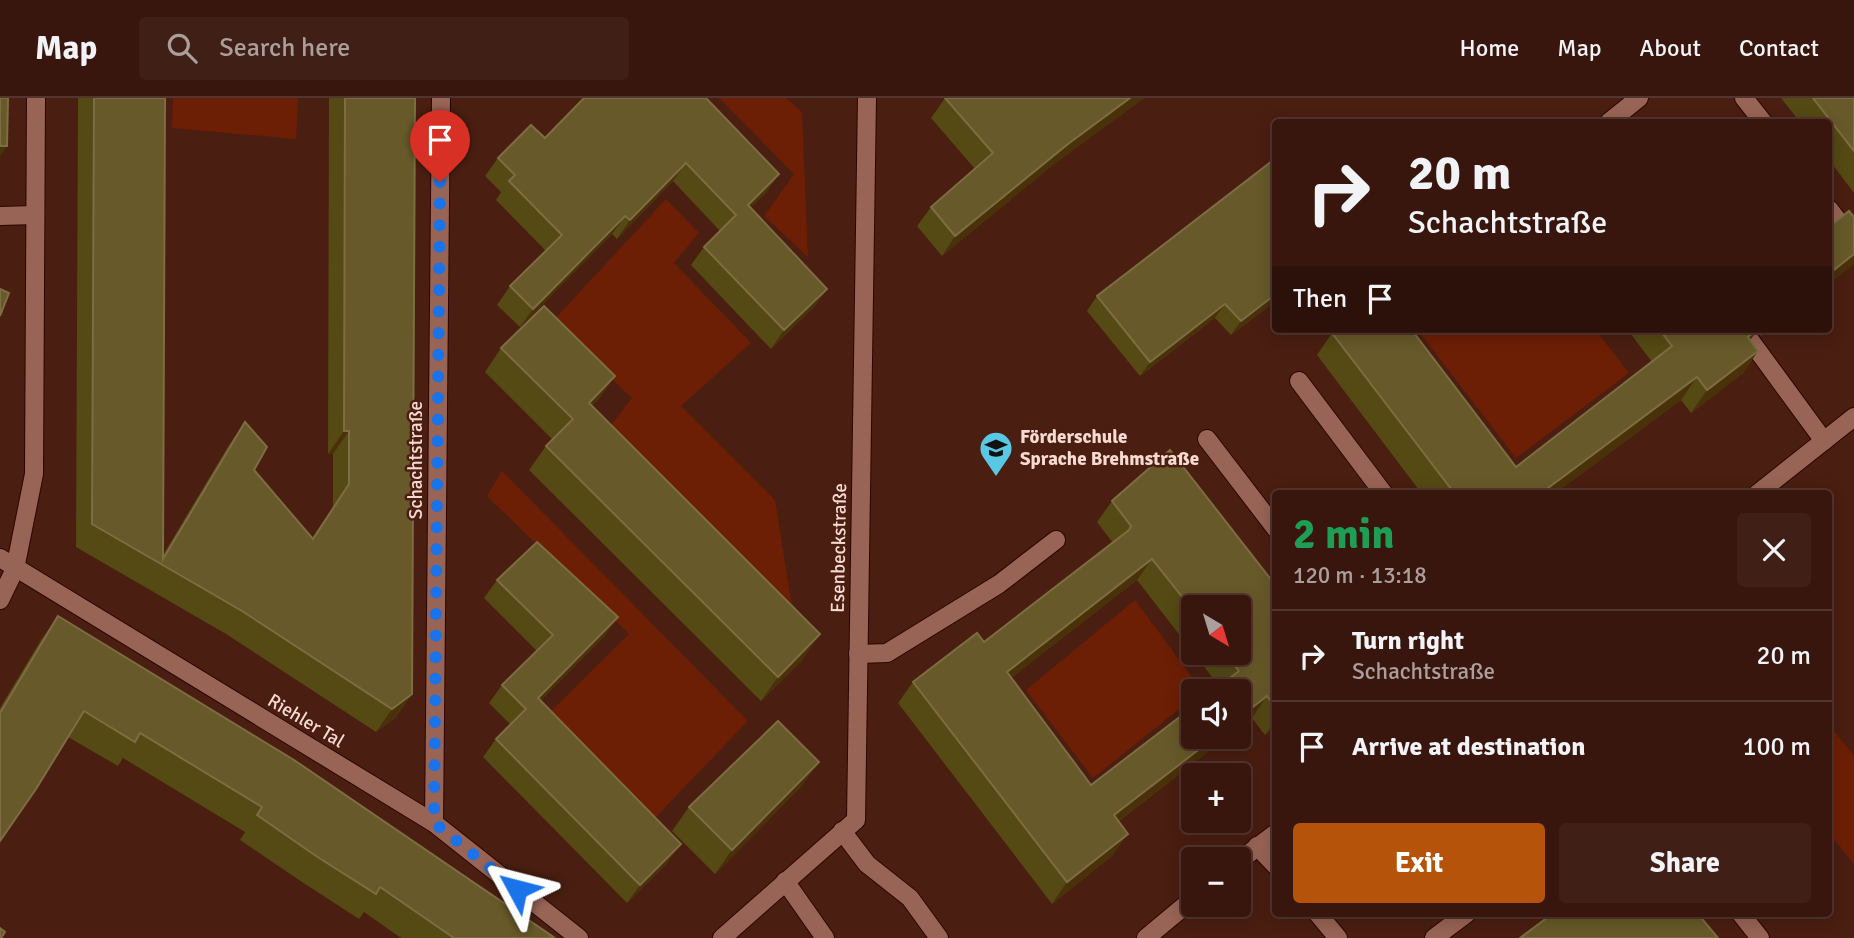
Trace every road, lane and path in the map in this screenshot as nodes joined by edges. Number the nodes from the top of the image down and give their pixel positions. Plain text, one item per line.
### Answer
1 (36, 98) edge
2 (440, 98) edge
3 (867, 98) edge
4 (1639, 98) edge
5 (1744, 98) edge
6 (1613, 119) edge
7 (1761, 119) edge
8 (1832, 213) edge
9 (35, 215) junction
10 (0, 216) edge
11 (1854, 242) edge
12 (1745, 333) edge
13 (1299, 381) dead end
14 (1854, 417) edge
15 (1207, 439) dead end
16 (1824, 441) junction
17 (1381, 490) edge
18 (1762, 490) edge
19 (1272, 524) edge
20 (1056, 540) dead end
21 (0, 558) edge
22 (15, 569) junction
23 (0, 600) edge
24 (858, 654) junction
25 (434, 823) junction
26 (842, 831) junction
27 (1272, 836) edge
28 (1257, 846) junction
29 (1251, 851) edge
30 (1272, 862) edge
31 (786, 881) junction
32 (1181, 909) edge
33 (1320, 917) edge
34 (1462, 917) edge
35 (1743, 917) edge
36 (579, 938) edge
37 (722, 938) edge
38 (825, 938) edge
39 (939, 938) edge
40 (1146, 938) edge
41 (1338, 938) edge
42 (1434, 938) edge
43 (1760, 938) edge

1 - 9 street
2 - 25 street, Schachtstraße
3 - 24 street, Esenbeckstraße
4 - 6 street
5 - 7 street
8 - 11 street
9 - 10 street
9 - 22 street
12 - 16 street
13 - 17 street
14 - 16 street
15 - 19 street
16 - 18 street
20 - 24 street
21 - 22 street, Riehler Tal
22 - 23 street
22 - 25 street, Riehler Tal
24 - 26 street, Esenbeckstraße
25 - 36 street, Riehler Tal
26 - 31 street, Esenbeckstraße
26 - 39 street
27 - 28 street
28 - 29 street
28 - 30 street
31 - 37 street, Esenbeckstraße
31 - 38 street
32 - 40 street
33 - 41 street
34 - 42 street
35 - 43 street

